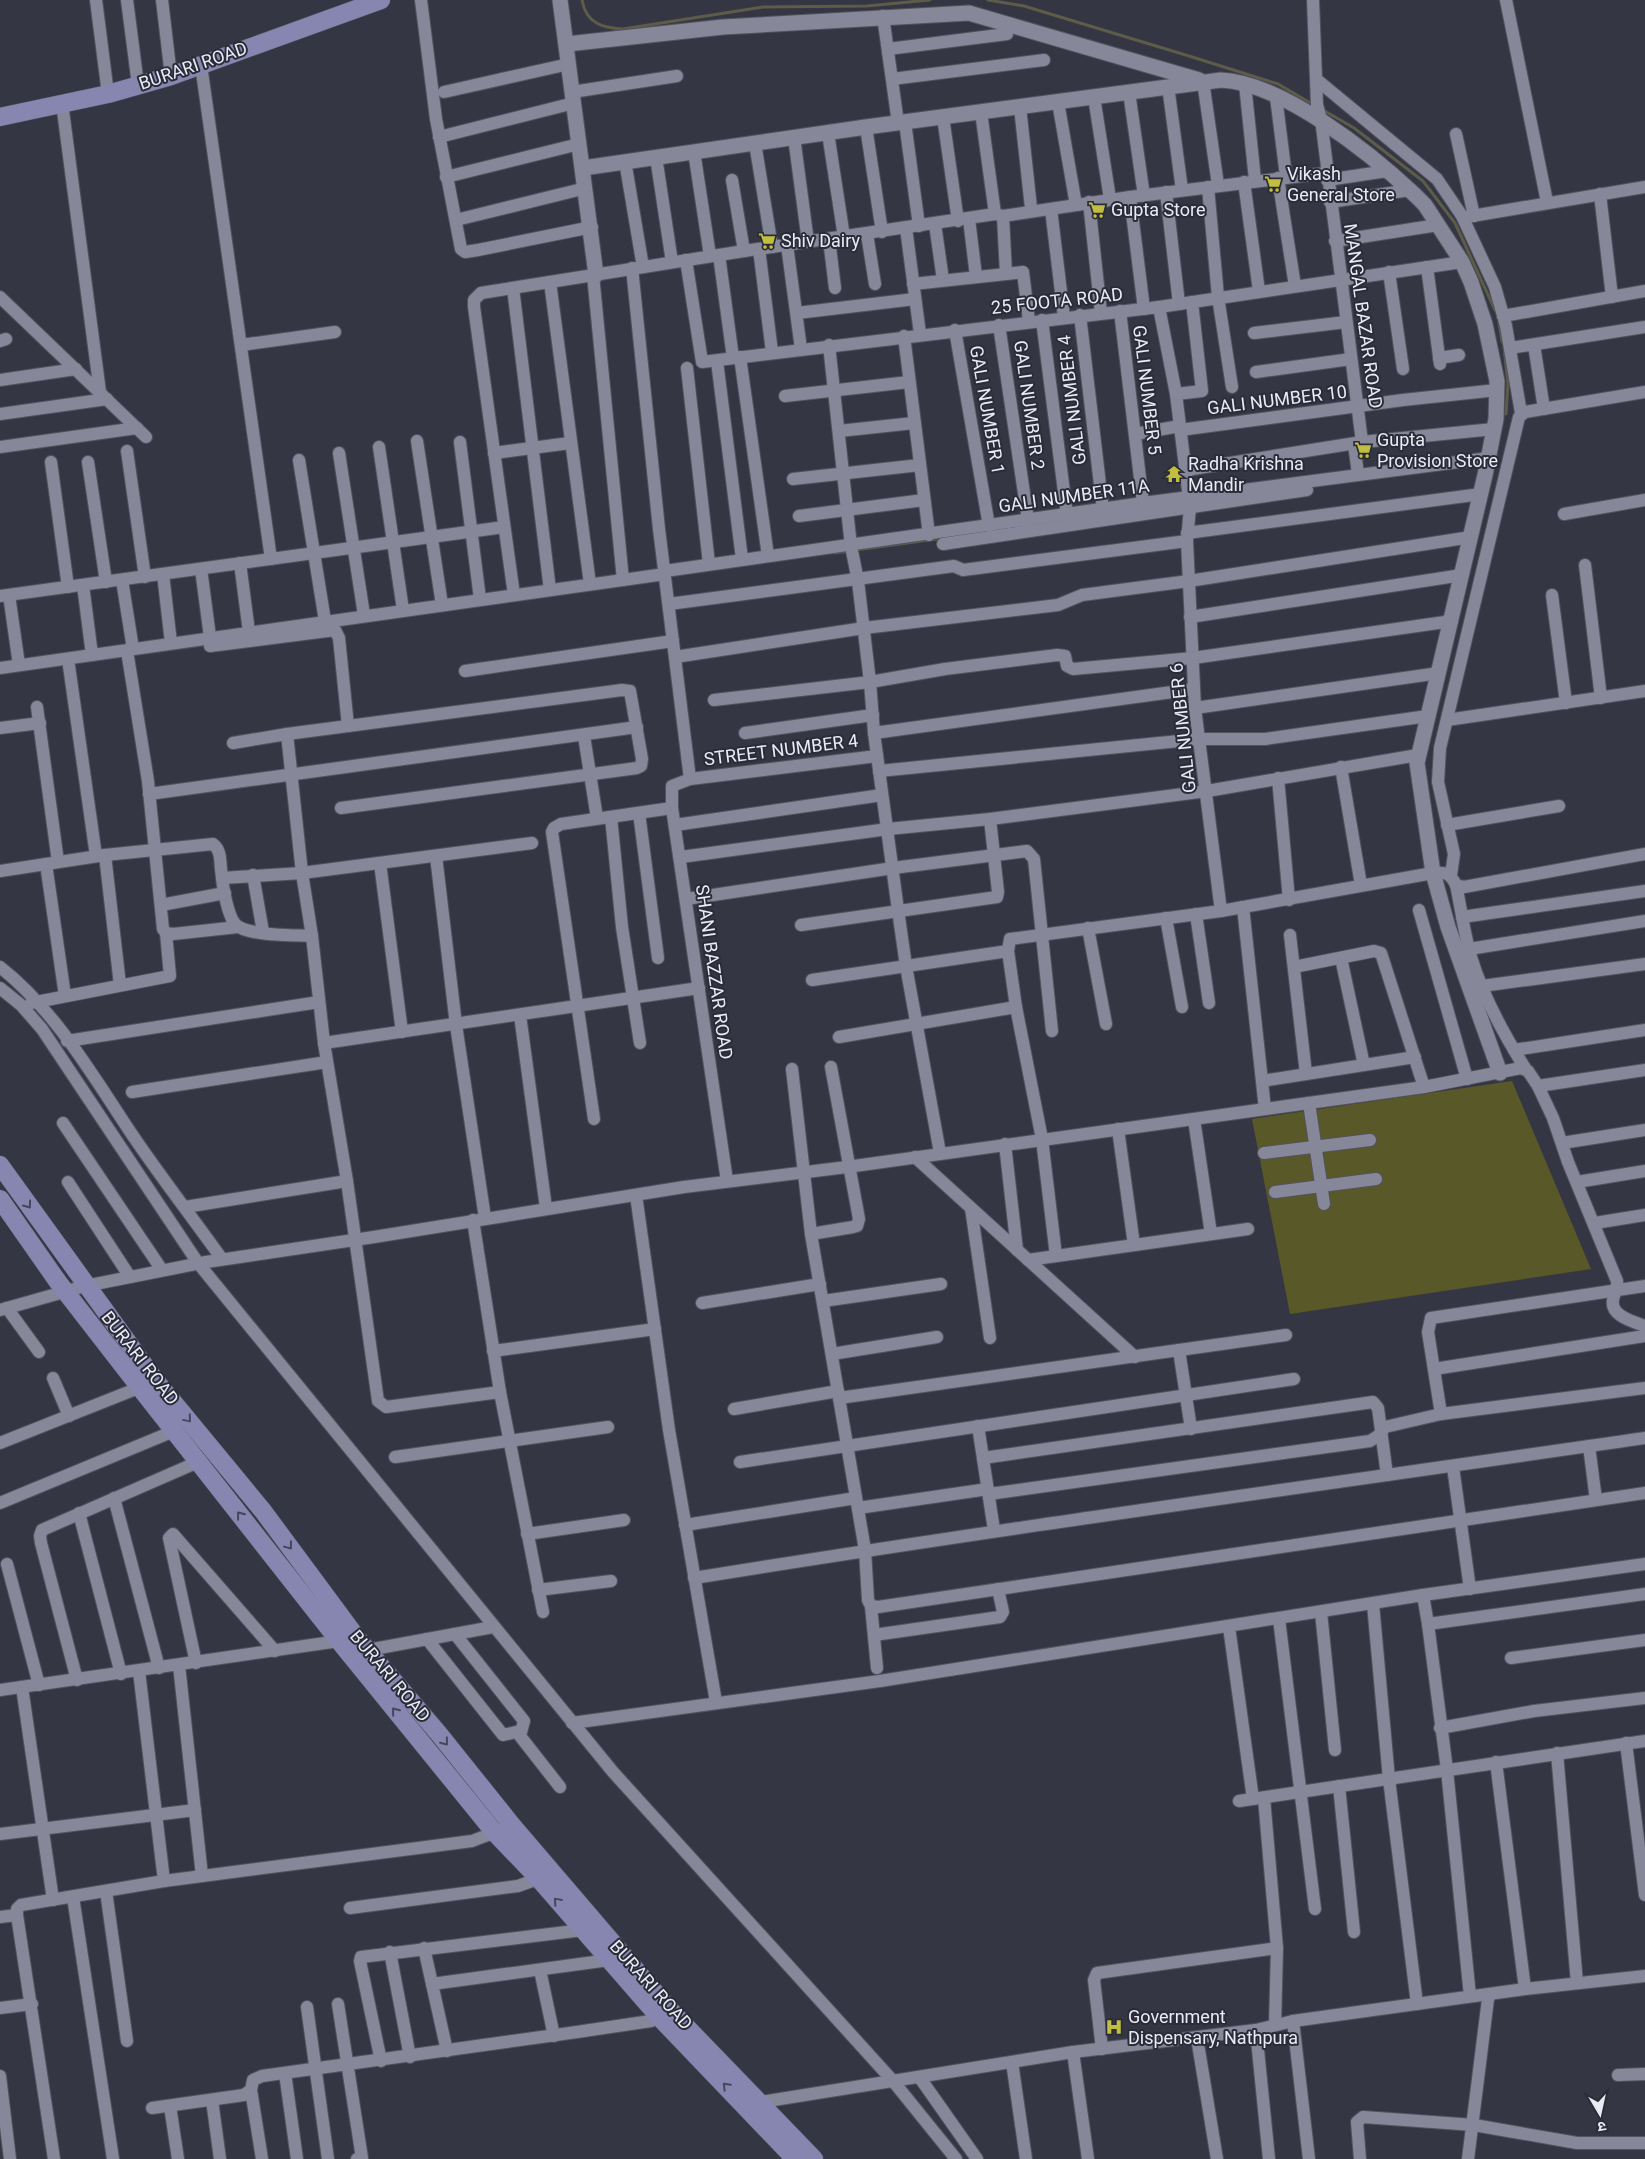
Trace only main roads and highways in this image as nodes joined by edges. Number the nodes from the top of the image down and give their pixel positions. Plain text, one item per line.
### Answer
1 (373, 1) edge
2 (0, 117) edge
3 (2, 1171) edge
4 (0, 1199) edge
5 (148, 1384) junction
6 (545, 1876) junction
7 (666, 2014) junction
8 (756, 2107) junction
9 (796, 2159) edge
10 (814, 2159) edge

1 - 2 main road, BURARI ROAD
3 -> 5 main road, BURARI ROAD
4 - 5 main road, BURARI ROAD
5 -> 6 main road, BURARI ROAD
6 -> 5 main road, BURARI ROAD
6 - 7 main road, BURARI ROAD
7 -> 6 main road, BURARI ROAD
7 - 8 main road, BURARI ROAD
8 - 9 main road, BURARI ROAD
8 - 10 main road, BURARI ROAD

